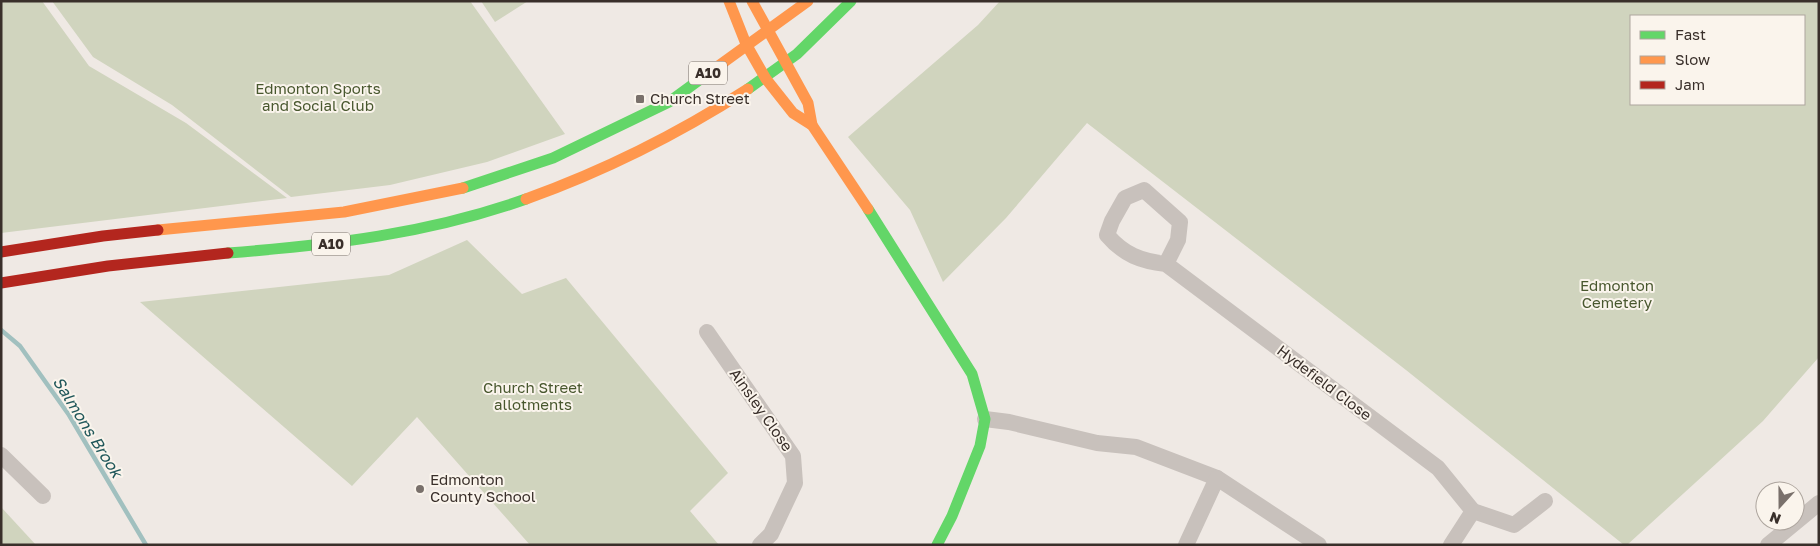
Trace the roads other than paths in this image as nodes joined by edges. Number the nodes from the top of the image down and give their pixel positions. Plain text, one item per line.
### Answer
1 (729, 1) edge
2 (752, 1) edge
3 (808, 1) edge
4 (850, 2) edge
5 (821, 14) dead end
6 (766, 31) junction
7 (786, 40) dead end
8 (746, 44) junction
9 (775, 46) junction
10 (752, 65) junction
11 (785, 65) junction
12 (766, 79) junction
13 (695, 98) dead end
14 (669, 102) junction
15 (812, 125) junction
16 (1, 252) edge
17 (1166, 264) junction
18 (1, 283) edge
19 (707, 332) dead end
20 (985, 419) junction
21 (1, 455) edge
22 (1217, 478) junction
23 (43, 496) dead end
24 (1545, 501) dead end
25 (1819, 503) edge
26 (1473, 511) junction
27 (760, 545) edge
28 (937, 545) edge
29 (1186, 545) edge
30 (1319, 545) edge
31 (1451, 545) edge
32 (1768, 545) edge

1 - 8 main road
2 - 6 main road
3 - 6 main road, A10
4 - 5 main road, A10
4 - 11 main road, A10
6 - 8 main road, A10
6 - 9 main road
7 - 9 main road
8 - 9 main road
8 - 10 main road
8 - 14 main road, A10
9 - 11 main road
10 - 11 main road
10 - 12 main road
11 - 12 main road, A10
11 - 15 main road
12 - 15 main road
12 - 18 main road, A10
13 - 14 main road, A10
14 - 16 main road, A10
15 - 20 main road
17 - 17 street, Hydefield Close
17 - 26 street, Hydefield Close
19 - 27 street, Ainsley Close
20 - 22 street
20 - 28 main road
21 - 23 street
22 - 29 street
22 - 30 street
24 - 26 street
25 - 32 street
26 - 31 street

